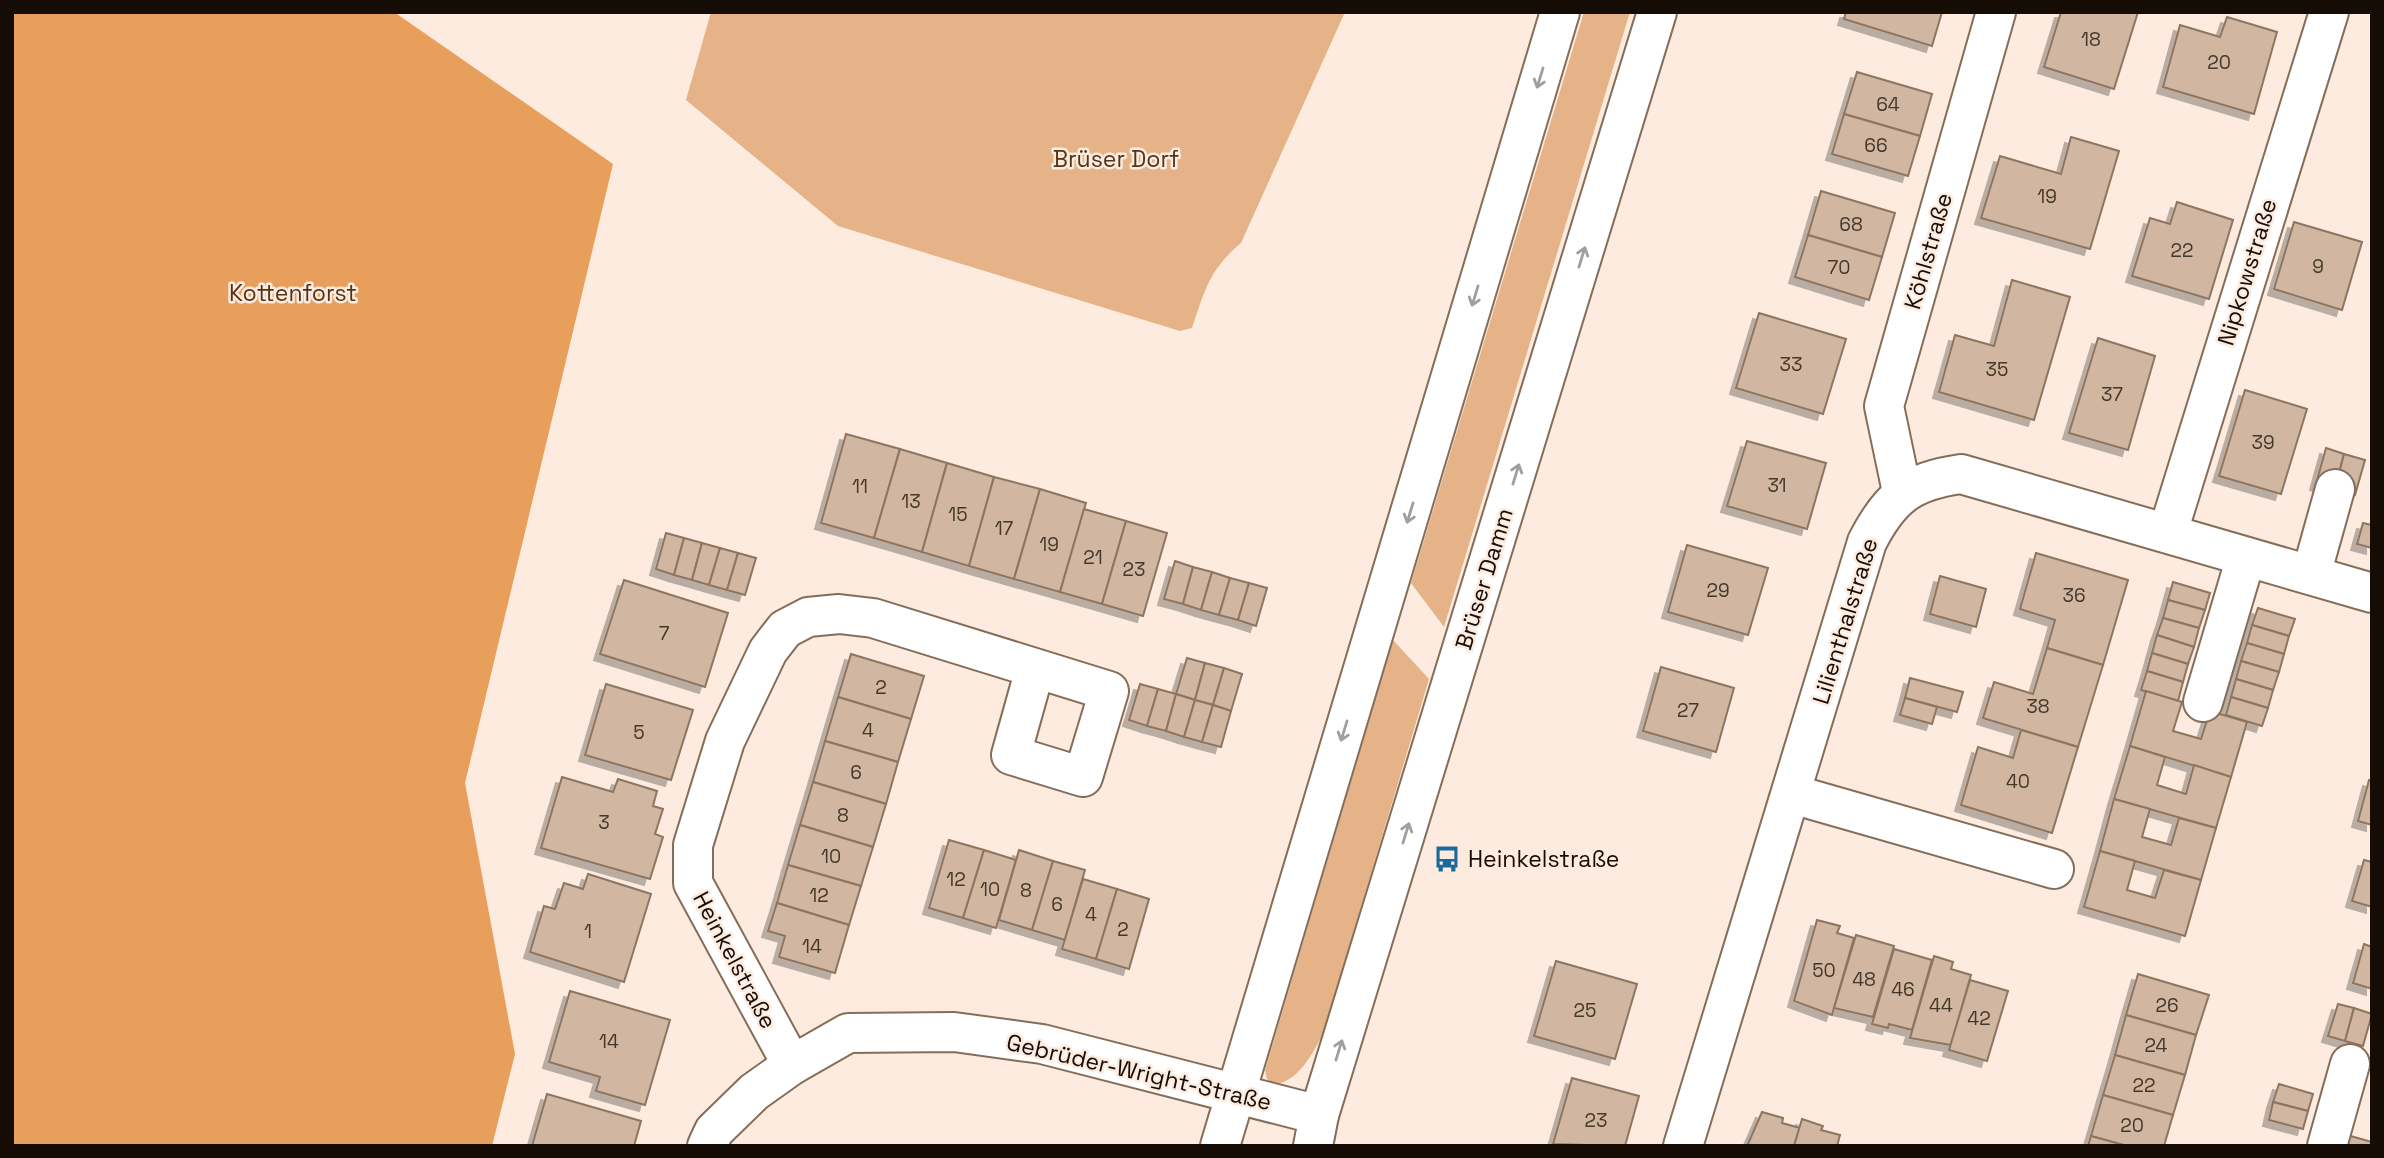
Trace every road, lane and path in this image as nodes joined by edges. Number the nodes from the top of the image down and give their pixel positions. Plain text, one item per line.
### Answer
1 (1560, 12) edge
2 (1657, 12) edge
3 (1996, 12) edge
4 (2329, 12) edge
5 (2335, 489) dead end
6 (1902, 492) junction
7 (2168, 532) junction
8 (2246, 557) junction
9 (2311, 575) junction
10 (2372, 593) edge
11 (1035, 669) dead end
12 (2203, 702) dead end
13 (1792, 794) junction
14 (2054, 870) dead end
15 (2350, 1064) dead end
16 (792, 1065) junction
17 (1234, 1094) junction
18 (1316, 1130) edge
19 (707, 1146) edge
20 (1220, 1146) edge
21 (1684, 1146) edge
22 (2327, 1146) edge

1 -> 17 street
18 -> 2 street, Brüser Damm
3 - 6 street, Köhlstraße
4 - 7 street, Nipkowstraße
5 - 9 street
6 - 7 street, Lilienthalstraße
6 - 13 street, Lilienthalstraße
7 - 8 street, Lilienthalstraße
8 - 9 street, Lilienthalstraße
8 - 12 street
9 - 10 street, Lilienthalstraße
11 - 16 street, Heinkelstraße
13 - 14 street
13 - 21 street, Lilienthalstraße
15 - 22 street
16 - 17 street, Gebrüder-Wright-Straße
16 - 19 street, Gebrüder-Wright-Straße
17 - 18 street, Gebrüder-Wright-Straße
17 - 20 street

